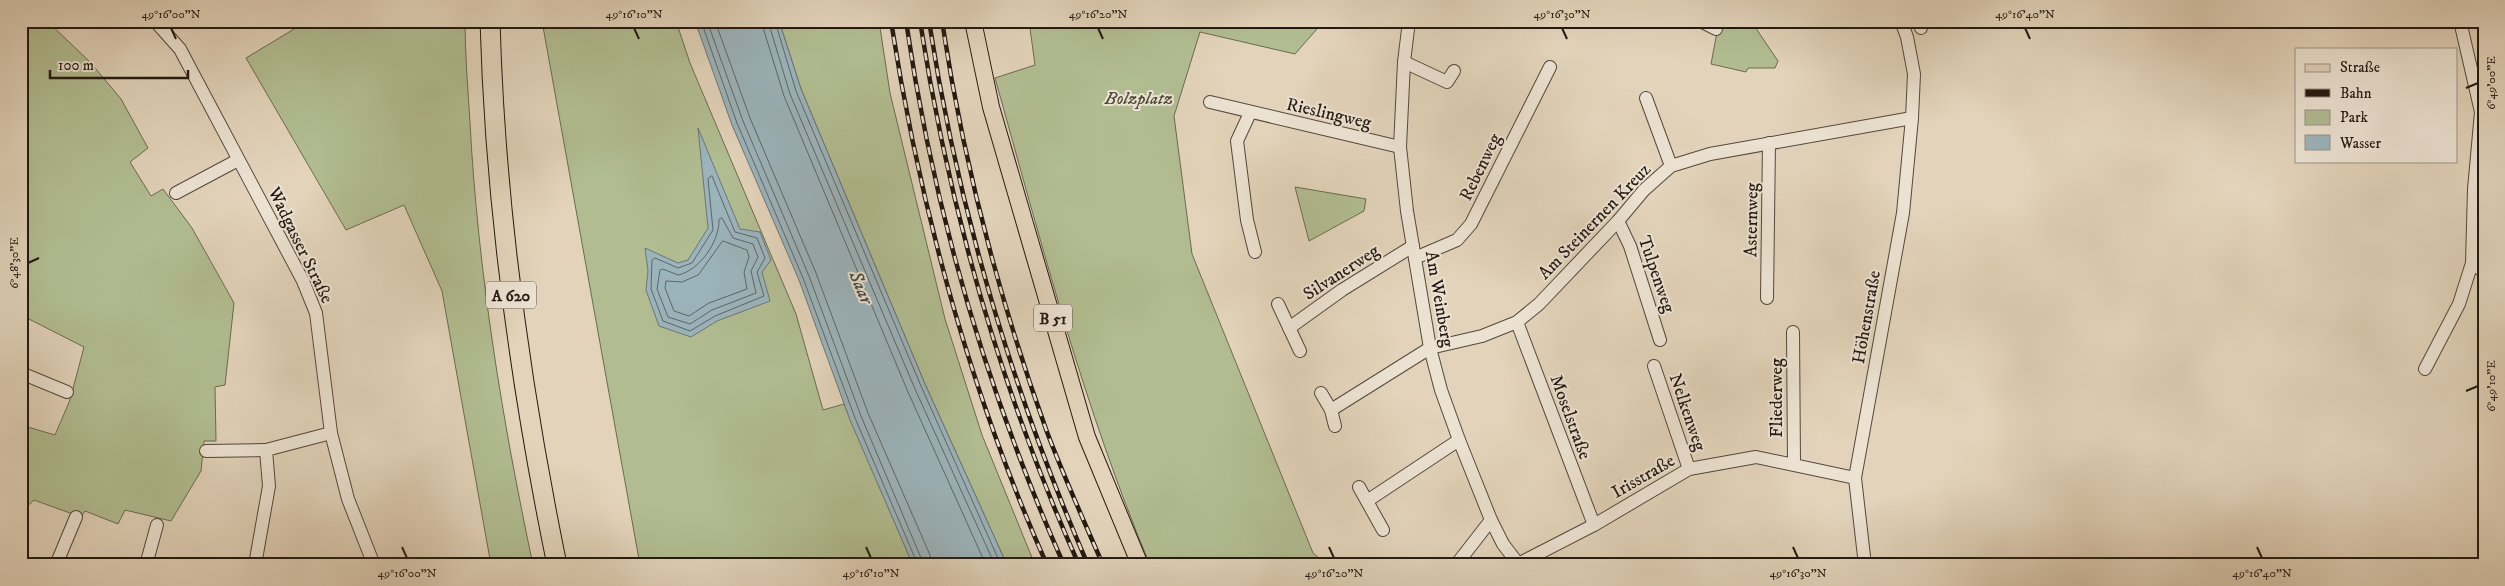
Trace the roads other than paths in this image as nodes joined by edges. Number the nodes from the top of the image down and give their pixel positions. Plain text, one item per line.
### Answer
1 (155, 21) edge
2 (479, 21) edge
3 (490, 21) edge
4 (973, 21) edge
5 (1409, 21) edge
6 (1700, 21) edge
7 (1901, 21) edge
8 (2460, 21) edge
9 (1716, 29) dead end
10 (1404, 62) junction
11 (1550, 67) dead end
12 (1454, 71) dead end
13 (1646, 98) dead end
14 (1210, 102) dead end
15 (2482, 111) edge
16 (1250, 113) junction
17 (1912, 118) junction
18 (1769, 144) junction
19 (1400, 147) junction
20 (238, 160) junction
21 (1671, 166) junction
22 (176, 193) dead end
23 (1618, 221) junction
24 (1254, 252) dead end
25 (1414, 252) junction
26 (2472, 264) junction
27 (2484, 272) edge
28 (1767, 298) dead end
29 (1278, 304) dead end
30 (1516, 322) junction
31 (1289, 328) junction
32 (1793, 332) dead end
33 (1660, 340) dead end
34 (1430, 348) junction
35 (1300, 351) dead end
36 (1654, 366) dead end
37 (2425, 369) dead end
38 (21, 373) edge
39 (67, 392) dead end
40 (1321, 393) dead end
41 (1331, 410) junction
42 (1335, 426) dead end
43 (331, 433) junction
44 (1459, 440) junction
45 (266, 450) junction
46 (206, 451) dead end
47 (1794, 463) junction
48 (1690, 469) junction
49 (1855, 478) junction
50 (1360, 487) dead end
51 (1367, 501) junction
52 (76, 517) dead end
53 (1491, 520) junction
54 (157, 525) dead end
55 (1594, 525) junction
56 (1383, 530) dead end
57 (1519, 564) edge
58 (56, 565) edge
59 (146, 565) edge
60 (255, 565) edge
61 (374, 565) edge
62 (545, 565) edge
63 (557, 565) edge
64 (1140, 565) edge
65 (1456, 565) edge
66 (1865, 565) edge

1 - 20 street, Wadgasser Straße
2 - 62 highway, A 620
3 - 63 highway, A 620
4 - 64 main road, B 51
5 - 10 street, Am Weinberg
6 - 9 street
7 - 17 street, Höhenstraße
8 - 15 street
10 - 12 street
10 - 19 street, Am Weinberg
11 - 25 street, Rebenweg
13 - 21 street
14 - 16 street, Rieslingweg
15 - 26 street
16 - 19 street, Rieslingweg
16 - 24 street
17 - 18 street, Am Steinernen Kreuz
17 - 49 street, Höhenstraße
18 - 21 street, Am Steinernen Kreuz
18 - 28 street, Asternweg
19 - 25 street, Am Weinberg
20 - 22 street
20 - 43 street, Wadgasser Straße
21 - 23 street, Am Steinernen Kreuz
23 - 30 street, Am Steinernen Kreuz
23 - 33 street, Tulpenweg
25 - 31 street, Silvanerweg
25 - 34 street, Am Weinberg
26 - 27 street
26 - 37 street
29 - 31 street
30 - 34 street, Am Steinernen Kreuz
30 - 55 street, Moselstraße
31 - 35 street
32 - 47 street, Fliederweg
34 - 41 street, Am Steinernen Kreuz
34 - 44 street, Am Weinberg
36 - 48 street, Nelkenweg
38 - 39 street
40 - 41 street
41 - 42 street
43 - 45 street
43 - 61 street, Wadgasser Straße
44 - 51 street
44 - 53 street, Am Weinberg
45 - 46 street
45 - 60 street
47 - 48 street, Irisstraße
47 - 49 street, Irisstraße
48 - 55 street, Irisstraße
49 - 66 street, Höhenstraße
50 - 51 street
51 - 56 street
52 - 58 street
53 - 57 street, Am Weinberg
53 - 65 street
54 - 59 street
55 - 57 street, Irisstraße

